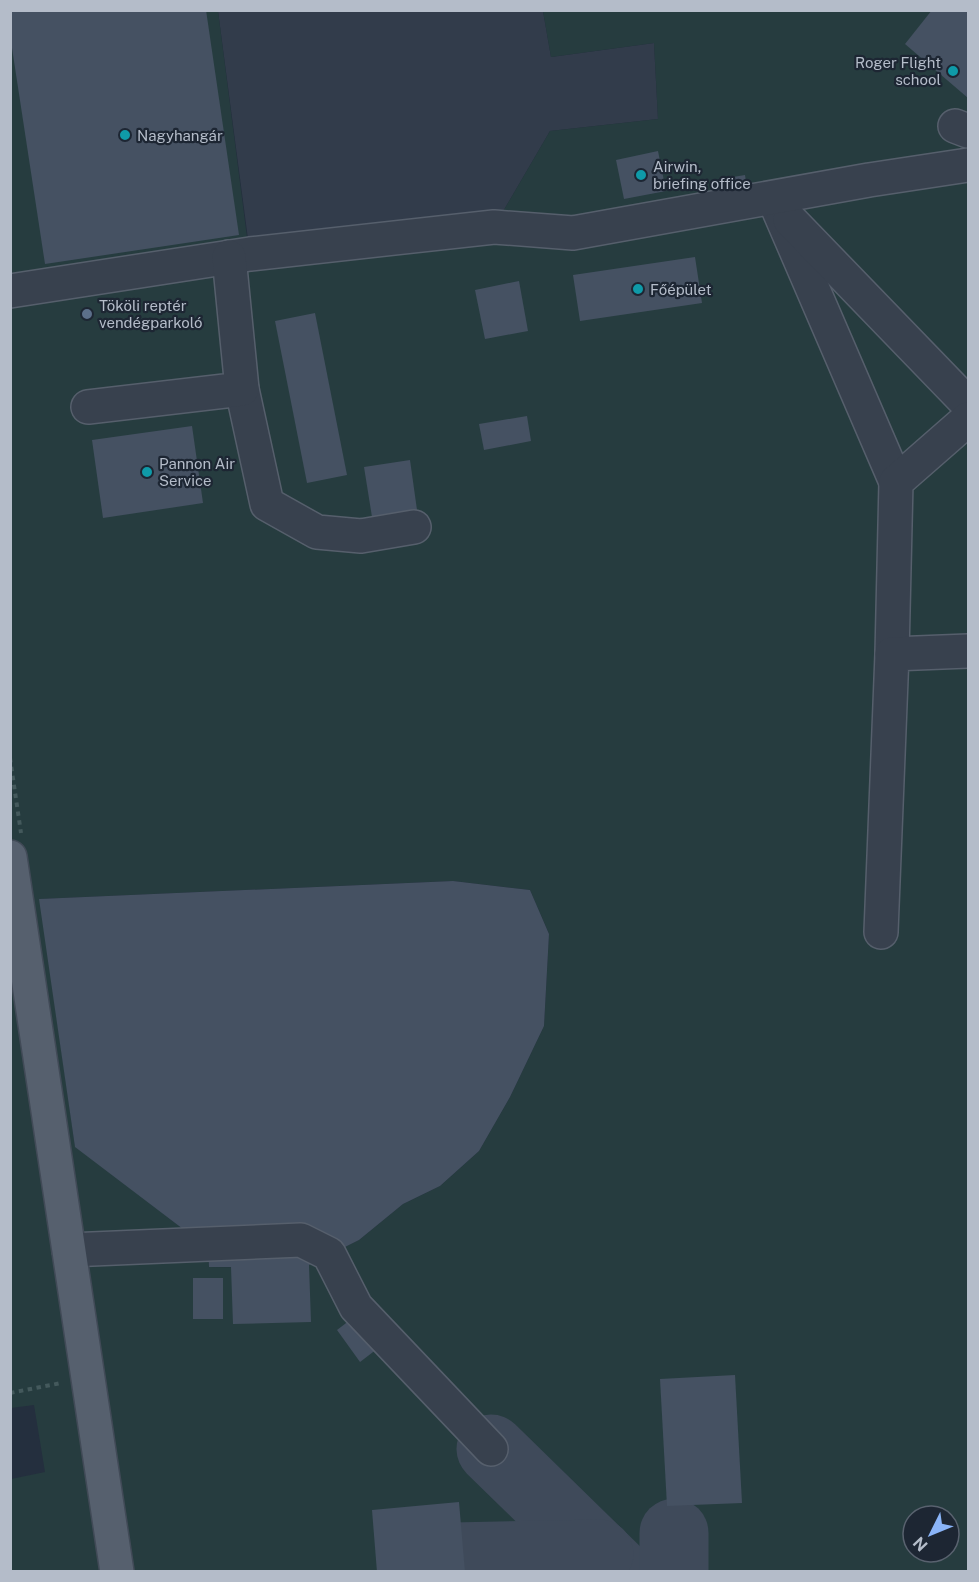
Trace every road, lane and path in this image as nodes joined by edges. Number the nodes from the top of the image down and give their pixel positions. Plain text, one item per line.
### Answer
1 (969, 165) edge
2 (773, 202) junction
3 (229, 257) junction
4 (10, 291) edge
5 (242, 389) junction
6 (969, 404) edge
7 (88, 407) dead end
8 (969, 419) edge
9 (896, 482) junction
10 (414, 527) dead end
11 (969, 651) edge
12 (892, 654) junction
13 (10, 857) edge
14 (881, 932) dead end
15 (69, 1250) junction
16 (88, 1377) junction
17 (10, 1394) edge
18 (491, 1449) dead end
19 (117, 1572) edge

1 - 2 lane
2 - 3 lane
2 - 6 lane
2 - 9 lane
3 - 4 lane
3 - 5 lane
5 - 7 lane
5 - 10 lane
8 - 9 lane
9 - 12 lane
11 - 12 lane
12 - 14 lane
13 - 15 main road
15 - 16 main road
15 - 18 lane
16 - 17 path
16 - 19 main road

